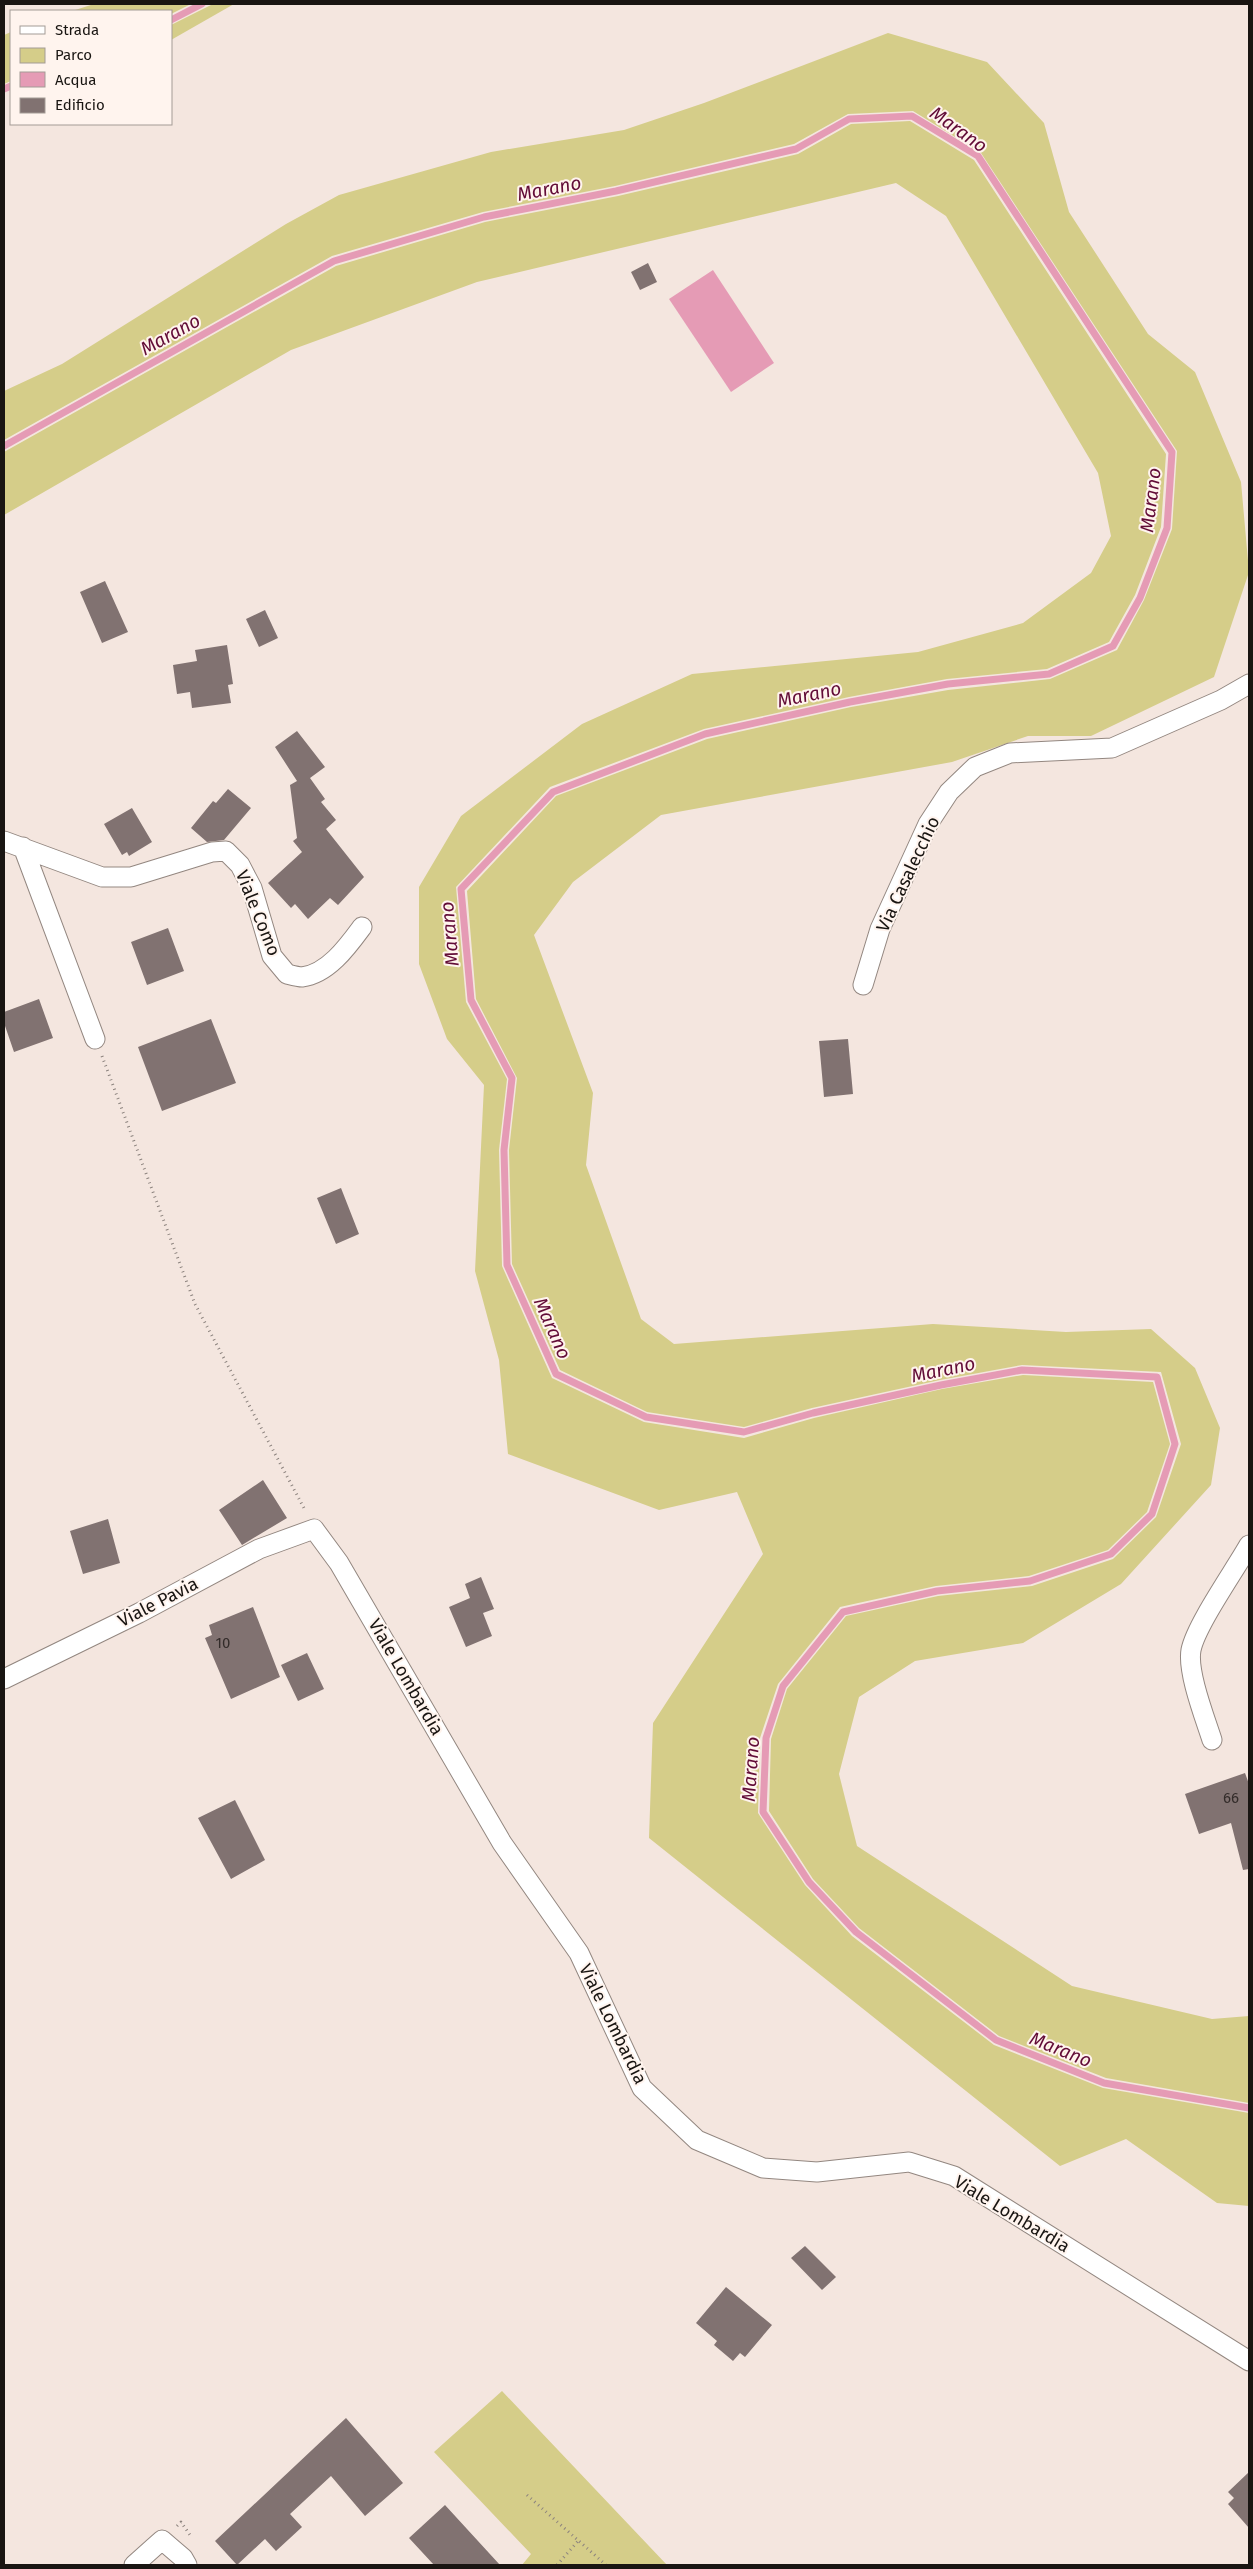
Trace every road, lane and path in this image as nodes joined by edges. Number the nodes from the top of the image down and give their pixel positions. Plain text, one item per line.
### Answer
1 (1249, 684) edge
2 (4, 841) edge
3 (23, 847) junction
4 (362, 927) dead end
5 (863, 985) dead end
6 (95, 1039) joint
7 (314, 1529) junction
8 (1249, 1545) edge
9 (4, 1679) edge
10 (1212, 1740) dead end
11 (1249, 2361) edge
12 (527, 2495) dead end
13 (578, 2541) junction
14 (134, 2565) edge
15 (187, 2565) edge
16 (557, 2565) edge
17 (606, 2565) edge

1 - 5 street, Via Casalecchio
2 - 3 street, Viale Como
3 - 4 street, Viale Como
3 - 6 street
6 - 7 path
7 - 9 street, Viale Pavia
7 - 11 street, Viale Lombardia
8 - 10 street
12 - 13 path
13 - 16 path
13 - 17 path
14 - 15 street

